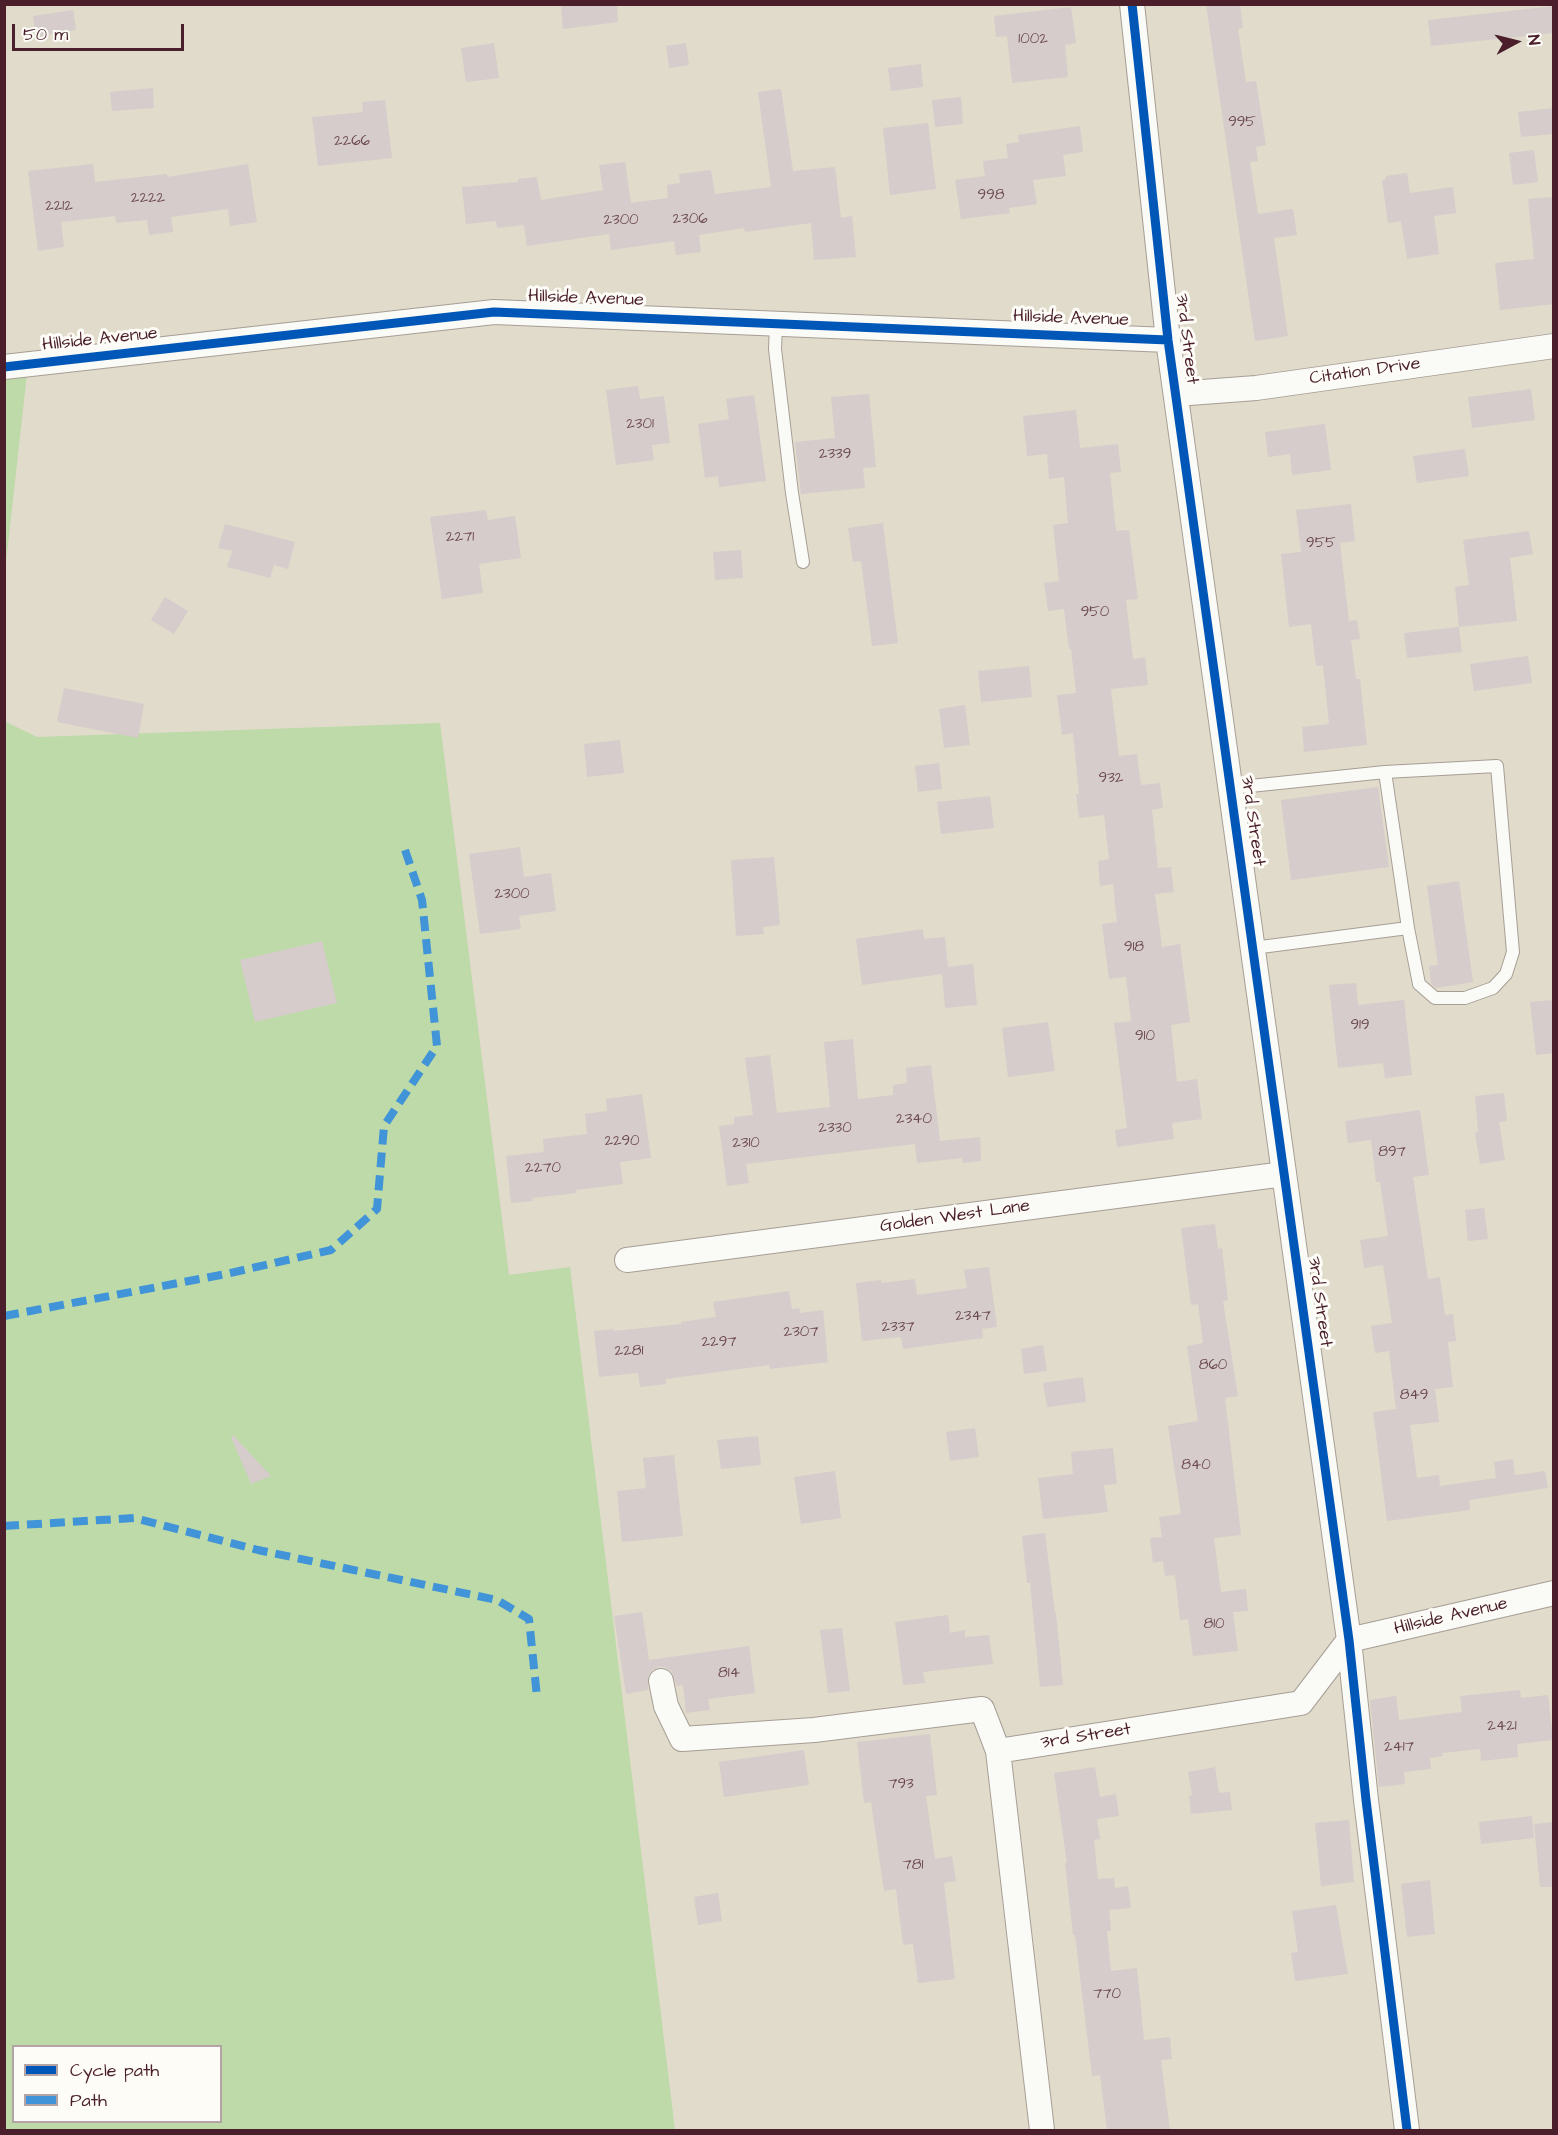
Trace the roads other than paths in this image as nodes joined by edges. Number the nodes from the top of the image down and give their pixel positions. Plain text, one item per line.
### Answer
1 (1132, 4) edge
2 (776, 324) junction
3 (1168, 340) junction
4 (1554, 346) edge
5 (4, 368) edge
6 (1176, 394) junction
7 (803, 562) dead end
8 (1384, 772) junction
9 (1231, 788) junction
10 (1408, 928) junction
11 (1253, 948) junction
12 (1284, 1174) junction
13 (627, 1260) dead end
14 (1554, 1593) edge
15 (1349, 1640) junction
16 (661, 1681) dead end
17 (998, 1751) junction
18 (1042, 2130) edge
19 (1407, 2130) edge

1 - 3 street, 3rd Street
2 - 3 street, Hillside Avenue
2 - 5 street, Hillside Avenue
2 - 7 lane
3 - 6 street, 3rd Street
4 - 6 street, Citation Drive
6 - 9 street, 3rd Street
8 - 9 lane
8 - 10 lane
8 - 10 lane
9 - 11 street, 3rd Street
10 - 11 lane
11 - 12 street, 3rd Street
12 - 13 street, Golden West Lane
12 - 15 street, 3rd Street
14 - 15 street, Hillside Avenue
15 - 17 street, 3rd Street
15 - 19 street
16 - 17 street
17 - 18 street

